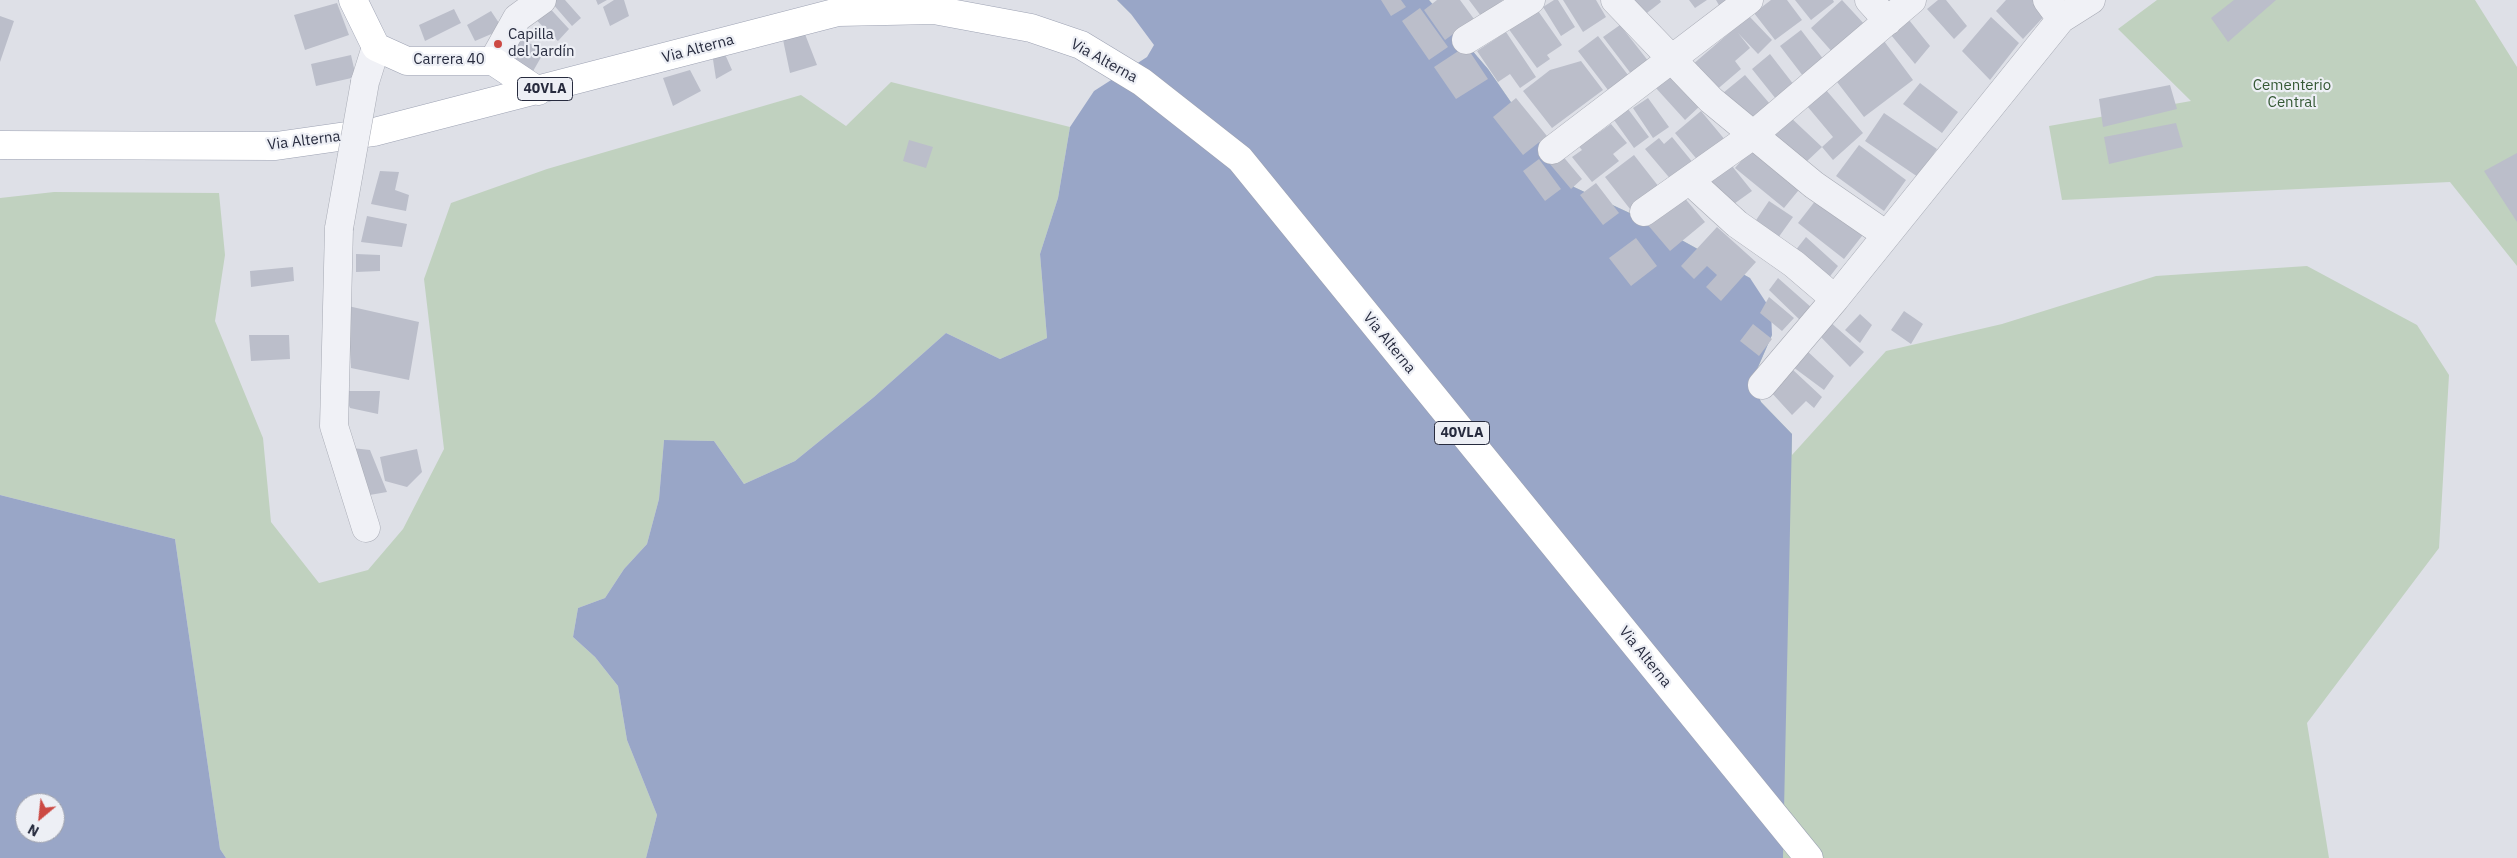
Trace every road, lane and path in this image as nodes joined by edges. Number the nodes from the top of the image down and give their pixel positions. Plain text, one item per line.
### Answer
1 (353, 0) edge
2 (542, 0) edge
3 (1530, 0) edge
4 (1615, 0) edge
5 (1749, 0) edge
6 (1869, 0) edge
7 (1912, 0) edge
8 (2091, 0) edge
9 (2054, 10) edge
10 (1888, 21) junction
11 (1466, 40) dead end
12 (376, 48) junction
13 (1672, 57) junction
14 (492, 61) junction
15 (538, 91) junction
16 (1753, 135) junction
17 (0, 145) edge
18 (1552, 150) dead end
19 (1690, 181) junction
20 (1644, 212) dead end
21 (1885, 234) junction
22 (1835, 299) junction
23 (1762, 386) dead end
24 (366, 528) dead end
25 (1809, 858) edge

1 - 12 main road
2 - 14 street
3 - 11 street
4 - 13 street
5 - 13 street
6 - 10 street
7 - 10 street
8 - 9 street
9 - 21 street
10 - 16 street
12 - 14 main road, Carrera 40
12 - 24 street, bridge
13 - 16 street
13 - 18 street
14 - 15 main road, Carrera 40
15 - 17 main road, Via Alterna / 40VLA
15 - 25 main road, Via Alterna / 40VLA
16 - 19 street
16 - 21 street
19 - 20 street
19 - 22 street
21 - 22 street
22 - 23 street

